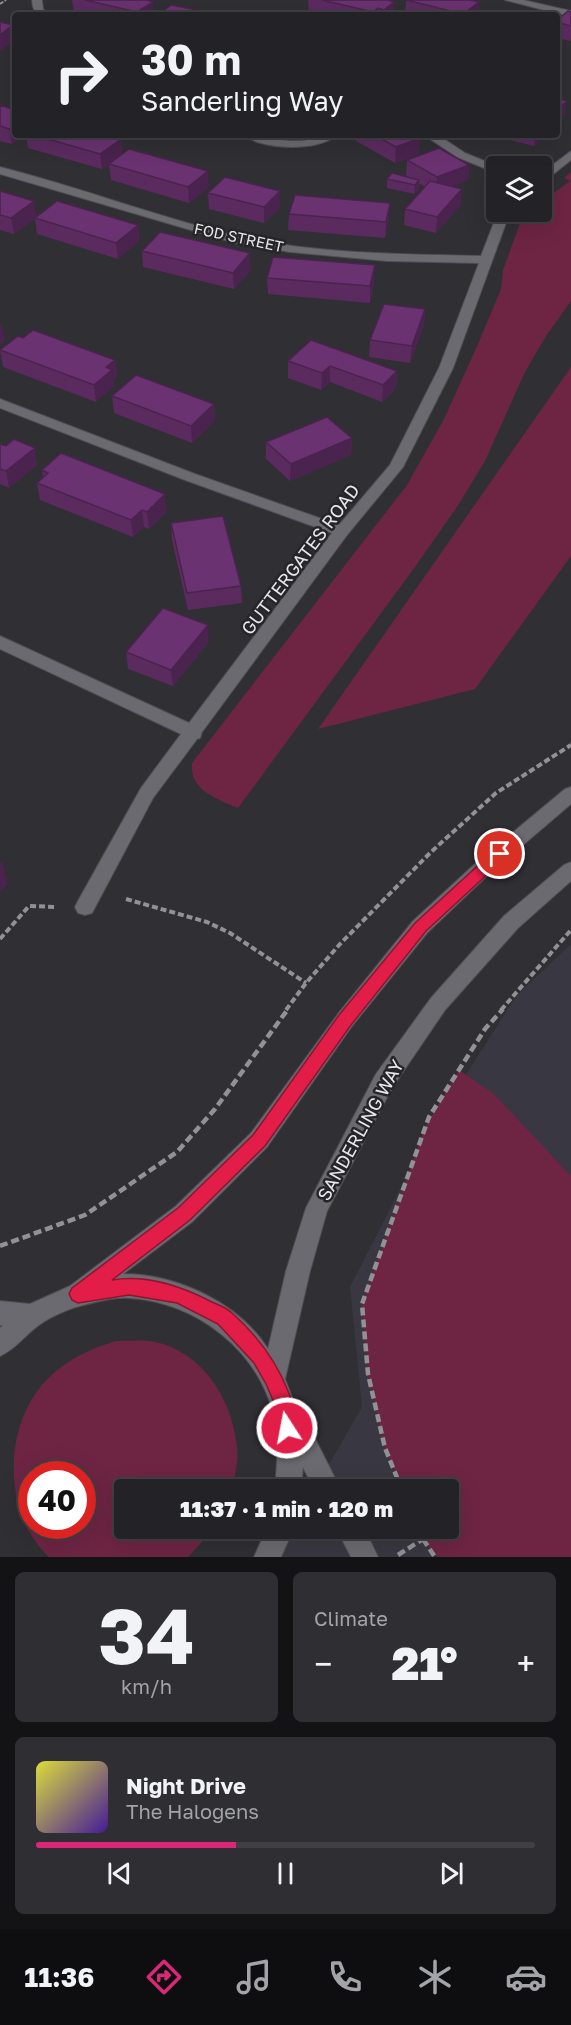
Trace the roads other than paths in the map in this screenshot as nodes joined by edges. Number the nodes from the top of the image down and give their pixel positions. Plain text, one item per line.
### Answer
1 (510, 0) edge
2 (571, 14) edge
3 (263, 138) edge
4 (326, 138) edge
5 (435, 138) edge
6 (571, 154) edge
7 (486, 166) edge
8 (0, 170) edge
9 (552, 170) edge
10 (500, 222) edge
11 (486, 260) junction
12 (0, 403) edge
13 (342, 531) junction
14 (0, 642) edge
15 (194, 733) junction
16 (571, 794) edge
17 (571, 870) edge
18 (84, 907) road end
19 (78, 1294) junction
20 (0, 1313) edge
21 (32, 1316) junction
22 (0, 1344) edge
23 (273, 1378) junction
24 (285, 1407) junction
25 (290, 1479) edge
26 (322, 1479) edge
27 (276, 1539) edge
28 (356, 1539) edge
29 (267, 1557) edge
30 (365, 1557) edge

1 - 2 street
3 - 4 street
5 - 7 street
6 - 9 street
8 - 11 street, FOD STREET
10 - 11 street, GUTTERGATES ROAD
11 - 13 street, GUTTERGATES ROAD
12 - 13 street
13 - 15 street, GUTTERGATES ROAD
14 - 15 street
15 - 18 street, GUTTERGATES ROAD
16 - 19 street
17 - 23 street, SANDERLING WAY
19 - 21 street
19 - 23 street
20 - 21 street
21 - 22 street
23 - 24 street
24 - 25 street
24 - 26 street
27 - 29 street
28 - 30 street

